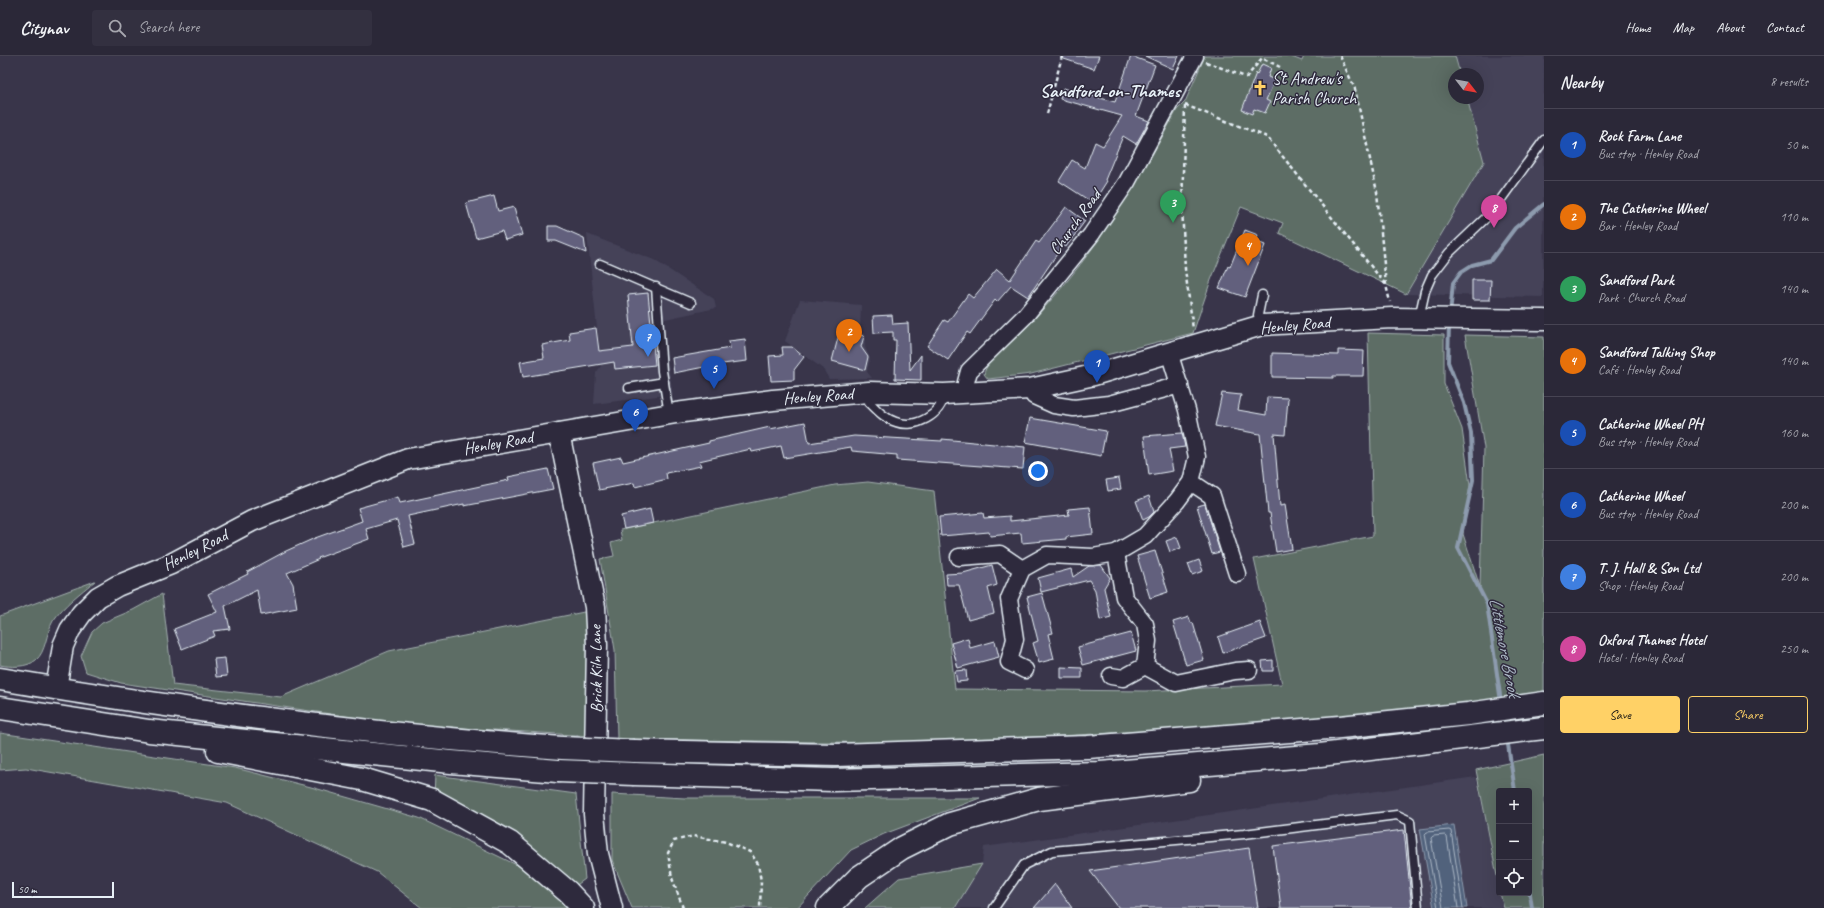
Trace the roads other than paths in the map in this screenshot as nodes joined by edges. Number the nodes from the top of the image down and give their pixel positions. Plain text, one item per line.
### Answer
1 (1195, 57) edge
2 (1544, 140) edge
3 (600, 264) dead end
4 (656, 287) junction
5 (1262, 295) dead end
6 (691, 303) dead end
7 (1418, 319) junction
8 (1544, 320) edge
9 (1262, 325) junction
10 (1169, 352) junction
11 (664, 382) junction
12 (1180, 385) junction
13 (629, 388) dead end
14 (1030, 389) junction
15 (869, 392) junction
16 (967, 393) junction
17 (944, 394) junction
18 (669, 415) junction
19 (559, 432) junction
20 (1191, 482) junction
21 (1116, 554) junction
22 (959, 558) dead end
23 (1022, 570) junction
24 (1237, 574) dead end
25 (1145, 666) junction
26 (1026, 670) dead end
27 (1249, 670) dead end
28 (1111, 676) dead end
29 (0, 679) edge
30 (56, 689) junction
31 (1535, 705) edge
32 (0, 708) edge
33 (1536, 729) edge
34 (149, 731) junction
35 (1320, 755) junction
36 (584, 908) edge
37 (612, 908) edge
38 (828, 908) edge
39 (994, 908) edge
40 (1418, 908) edge

1 - 16 street, Church Road
2 - 7 lane
3 - 4 lane
4 - 6 lane
4 - 11 lane
5 - 9 lane
7 - 8 street, Henley Road
7 - 9 street, Henley Road
9 - 10 street, Henley Road
10 - 12 street
10 - 14 street, Henley Road
11 - 13 lane
11 - 18 lane
12 - 14 street
12 - 20 street
14 - 16 street, Henley Road
15 - 17 street, Henley Road
15 - 17 lane
15 - 18 street, Henley Road
16 - 17 street, Henley Road
18 - 19 street, Henley Road
19 - 30 street, Henley Road
19 - 37 street, Brick Kiln Lane
20 - 21 street
20 - 24 street
21 - 23 street
21 - 25 street
22 - 23 street
23 - 26 street
25 - 27 street
25 - 28 street
29 - 30 main road
30 - 31 main road, bridge
32 - 34 main road
33 - 35 main road
34 - 35 main road, bridge
34 - 36 main road
35 - 38 main road
39 - 40 lane

